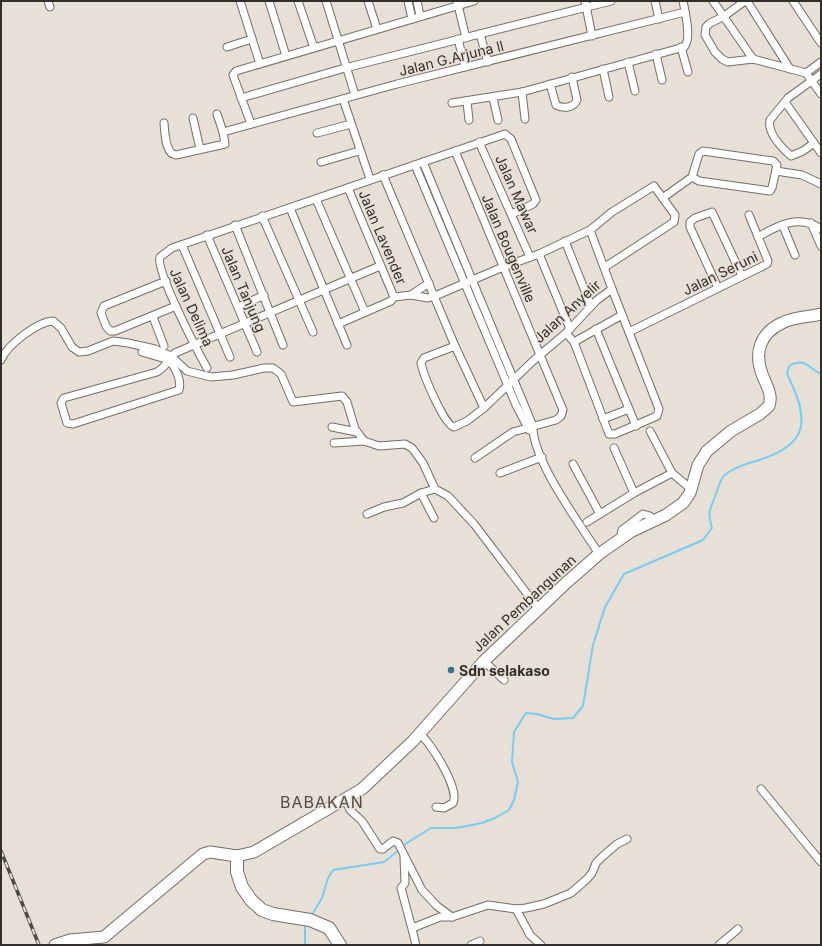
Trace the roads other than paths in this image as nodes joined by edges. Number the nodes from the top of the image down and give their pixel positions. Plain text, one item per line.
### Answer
1 (240, 1) edge
2 (269, 1) edge
3 (298, 1) edge
4 (326, 1) edge
5 (368, 1) edge
6 (408, 1) edge
7 (417, 1) edge
8 (474, 1) edge
9 (610, 1) edge
10 (655, 1) edge
11 (683, 1) edge
12 (713, 1) edge
13 (746, 1) edge
14 (793, 1) edge
15 (458, 3) edge
16 (585, 4) edge
17 (685, 12) junction
18 (420, 16) junction
19 (722, 17) junction
20 (412, 19) junction
21 (658, 19) junction
22 (377, 29) junction
23 (480, 34) junction
24 (592, 36) junction
25 (462, 38) junction
26 (252, 39) junction
27 (338, 40) junction
28 (821, 43) edge
29 (227, 47) dead end
30 (681, 47) junction
31 (314, 48) junction
32 (656, 54) junction
33 (286, 56) junction
34 (753, 59) junction
35 (488, 62) junction
36 (628, 62) junction
37 (821, 62) edge
38 (260, 64) junction
39 (465, 67) junction
40 (345, 68) junction
41 (603, 69) junction
42 (790, 69) junction
43 (688, 72) dead end
44 (806, 73) junction
45 (821, 74) edge
46 (572, 77) junction
47 (662, 80) dead end
48 (812, 81) junction
49 (550, 84) junction
50 (635, 91) dead end
51 (522, 92) junction
52 (821, 94) edge
53 (355, 95) junction
54 (609, 97) dead end
55 (241, 98) junction
56 (494, 98) junction
57 (343, 99) junction
58 (467, 102) junction
59 (785, 102) junction
60 (452, 103) dead end
61 (217, 114) dead end
62 (193, 118) dead end
63 (525, 119) dead end
64 (470, 120) dead end
65 (498, 120) dead end
66 (164, 123) dead end
67 (251, 124) junction
68 (351, 124) junction
69 (223, 132) junction
70 (316, 133) dead end
71 (479, 142) junction
72 (814, 143) junction
73 (200, 149) junction
74 (359, 151) junction
75 (455, 151) junction
76 (821, 152) edge
77 (321, 162) dead end
78 (422, 162) junction
79 (415, 165) junction
80 (776, 171) junction
81 (383, 175) junction
82 (692, 177) junction
83 (370, 179) junction
84 (821, 184) edge
85 (348, 188) junction
86 (664, 197) junction
87 (316, 199) junction
88 (437, 207) junction
89 (290, 208) junction
90 (512, 214) junction
91 (749, 215) dead end
92 (262, 216) junction
93 (811, 223) junction
94 (235, 225) junction
95 (783, 226) junction
96 (821, 229) edge
97 (590, 230) junction
98 (207, 235) junction
99 (758, 237) junction
100 (565, 241) junction
101 (182, 245) junction
102 (821, 246) edge
103 (539, 254) junction
104 (795, 255) dead end
105 (530, 257) junction
106 (380, 266) junction
107 (503, 267) junction
108 (605, 267) junction
109 (742, 276) junction
110 (349, 279) junction
111 (166, 281) junction
112 (469, 282) junction
113 (429, 283) junction
114 (718, 288) junction
115 (323, 290) junction
116 (614, 294) junction
117 (411, 295) junction
118 (264, 296) junction
119 (435, 296) junction
120 (394, 297) junction
121 (299, 300) junction
122 (176, 306) junction
123 (591, 306) junction
124 (239, 307) junction
125 (365, 312) junction
126 (271, 313) junction
127 (821, 314) edge
128 (622, 315) junction
129 (484, 316) junction
130 (153, 317) junction
131 (245, 323) junction
132 (338, 324) junction
133 (596, 329) junction
134 (314, 332) dead end
135 (629, 332) junction
136 (220, 334) junction
137 (570, 336) junction
138 (500, 343) junction
139 (194, 344) junction
140 (283, 345) dead end
141 (347, 345) dead end
142 (164, 346) dead end
143 (455, 346) junction
144 (492, 347) junction
145 (142, 352) dead end
146 (257, 352) dead end
147 (539, 355) junction
148 (230, 357) dead end
149 (170, 358) junction
150 (1, 360) edge
151 (207, 368) dead end
152 (514, 380) junction
153 (508, 386) junction
154 (484, 408) junction
155 (629, 409) junction
156 (603, 419) junction
157 (636, 426) junction
158 (332, 427) dead end
159 (530, 427) junction
160 (650, 431) dead end
161 (357, 432) junction
162 (364, 441) junction
163 (334, 443) dead end
164 (614, 448) dead end
165 (542, 457) junction
166 (474, 458) dead end
167 (573, 464) dead end
168 (500, 473) dead end
169 (672, 473) junction
170 (435, 489) junction
171 (691, 489) junction
172 (634, 493) junction
173 (421, 494) junction
174 (368, 514) dead end
175 (600, 514) junction
176 (434, 518) dead end
177 (587, 522) dead end
178 (599, 554) junction
179 (538, 608) junction
180 (484, 660) junction
181 (504, 680) dead end
182 (420, 734) junction
183 (761, 789) dead end
184 (345, 799) junction
185 (436, 807) dead end
186 (627, 839) dead end
187 (404, 853) junction
188 (237, 856) junction
189 (821, 862) edge
190 (516, 909) junction
191 (452, 918) junction
192 (411, 925) junction
193 (738, 929) dead end
194 (480, 941) dead end
195 (55, 945) edge
196 (340, 945) edge
197 (416, 945) edge
198 (471, 945) edge
199 (541, 945) edge
200 (719, 945) edge

1 - 26 street
2 - 33 street
3 - 31 street
4 - 27 street
5 - 22 street
6 - 20 street
7 - 18 street
8 - 15 street
9 - 16 street
10 - 21 street
11 - 17 street
12 - 19 street
13 - 19 street
13 - 42 street
14 - 28 street
15 - 18 street
15 - 25 street
16 - 23 street
16 - 24 street
17 - 21 street, Jalan G.Arjuna ll
17 - 30 street
18 - 20 street
19 - 34 street
19 - 34 street
20 - 22 street
21 - 24 street, Jalan G.Arjuna ll
22 - 27 street
23 - 25 street
23 - 35 street
24 - 35 street, Jalan G.Arjuna ll
25 - 39 street
25 - 40 street
26 - 29 street
26 - 38 street
27 - 31 street
27 - 40 street
30 - 32 street
30 - 43 street
31 - 33 street
32 - 36 street
32 - 47 street
33 - 38 street
34 - 42 street
35 - 39 street, Jalan G.Arjuna ll
36 - 41 street
36 - 50 street
37 - 44 street
38 - 55 street
39 - 53 street, Jalan G.Arjuna ll
40 - 53 street
40 - 55 street
41 - 46 street
41 - 54 street
42 - 44 street
44 - 48 street
45 - 48 street
46 - 49 street
46 - 49 street
48 - 52 street
48 - 59 street
49 - 51 street
51 - 56 street
51 - 63 street
53 - 57 street, Jalan G.Arjuna ll
55 - 67 street
56 - 58 street
56 - 65 street
57 - 67 street, Jalan G.Arjuna ll
57 - 68 street
58 - 60 street
58 - 64 street
59 - 72 street
59 - 72 street
61 - 69 street
62 - 73 street
66 - 73 street
67 - 69 street, Jalan G.Arjuna ll
68 - 70 street
68 - 74 street
69 - 73 street
71 - 75 street
71 - 90 street, Jalan Mawar
71 - 90 street
72 - 76 street
74 - 77 street
74 - 83 street
75 - 78 street
75 - 107 street, Jalan Bougenville
78 - 79 street
78 - 88 street
79 - 81 street
79 - 88 street
80 - 82 street
80 - 82 street
80 - 84 street
81 - 83 street
81 - 113 street
82 - 86 street
83 - 85 street
85 - 87 street
85 - 106 street, Jalan Lavender
86 - 97 street
86 - 108 street
87 - 89 street
87 - 110 street
88 - 112 street
89 - 92 street
89 - 115 street
90 - 105 street, Jalan Mawar
91 - 99 street
92 - 94 street
92 - 121 street
93 - 95 street, Jalan Seruni
93 - 96 street
93 - 102 street
94 - 98 street
94 - 118 street
95 - 99 street, Jalan Seruni
95 - 104 street
97 - 100 street
97 - 108 street, Jalan Anyelir
98 - 101 street
98 - 124 street, Jalan Tanjung
99 - 109 street, Jalan Seruni
100 - 103 street
100 - 123 street
101 - 111 street, Jalan Delima
101 - 136 street
103 - 105 street
103 - 137 street
105 - 107 street
106 - 110 street
106 - 120 street, Jalan Lavender
107 - 112 street
107 - 147 street, Jalan Bougenville
108 - 116 street, Jalan Anyelir
109 - 114 street, Jalan Seruni
109 - 114 street
110 - 115 street
110 - 125 street
111 - 122 street, Jalan Delima
111 - 130 street
112 - 119 street
112 - 129 street
113 - 117 street
113 - 119 street
114 - 135 street, Jalan Seruni
115 - 121 street
115 - 132 street
116 - 123 street, Jalan Anyelir
116 - 128 street
117 - 119 street
117 - 120 street
118 - 124 street
118 - 126 street
119 - 143 street
120 - 125 street
121 - 126 street
121 - 134 street
122 - 130 street
122 - 139 street, Jalan Delima
123 - 137 street, Jalan Anyelir
124 - 131 street, Jalan Tanjung
125 - 132 street
126 - 131 street
126 - 140 street
127 - 171 street, Jalan Pembangunan
128 - 133 street
128 - 135 street
129 - 138 street
129 - 144 street
130 - 142 street
131 - 136 street
131 - 146 street, Jalan Tanjung
132 - 141 street
133 - 137 street
133 - 155 street
135 - 157 street
136 - 139 street
136 - 148 street
137 - 147 street, Jalan Anyelir
137 - 156 street
138 - 144 street
138 - 152 street
139 - 149 street
139 - 151 street, Jalan Delima
143 - 154 street
143 - 154 street, Jalan Anyelir
144 - 153 street
145 - 149 street
147 - 152 street, Jalan Anyelir
147 - 159 street, Jalan Bougenville
149 - 149 street
149 - 150 street
149 - 161 street
152 - 153 street, Jalan Anyelir
152 - 159 street
153 - 154 street, Jalan Anyelir
153 - 159 street
155 - 156 street
155 - 157 street
156 - 157 street
158 - 161 street
159 - 165 street
159 - 166 street
160 - 169 street
161 - 162 street
162 - 163 street
162 - 170 street
164 - 172 street
165 - 168 street
165 - 178 street
167 - 175 street
169 - 171 street
169 - 172 street
170 - 173 street
170 - 179 street
171 - 178 street, Jalan Pembangunan
172 - 175 street
173 - 174 street
173 - 176 street
175 - 177 street
178 - 179 street, Jalan Pembangunan
179 - 180 street, Jalan Pembangunan
180 - 181 street
180 - 182 street, Jalan Pembangunan
182 - 184 street, Jalan Pembangunan
182 - 185 street
183 - 189 street
184 - 187 street
184 - 188 street, Jalan Pembangunan
186 - 190 street
187 - 191 street
187 - 192 street
188 - 195 street, Jalan Pembangunan
188 - 196 main road
190 - 191 street
190 - 199 street
191 - 192 street
192 - 197 street
193 - 200 street
194 - 198 street

